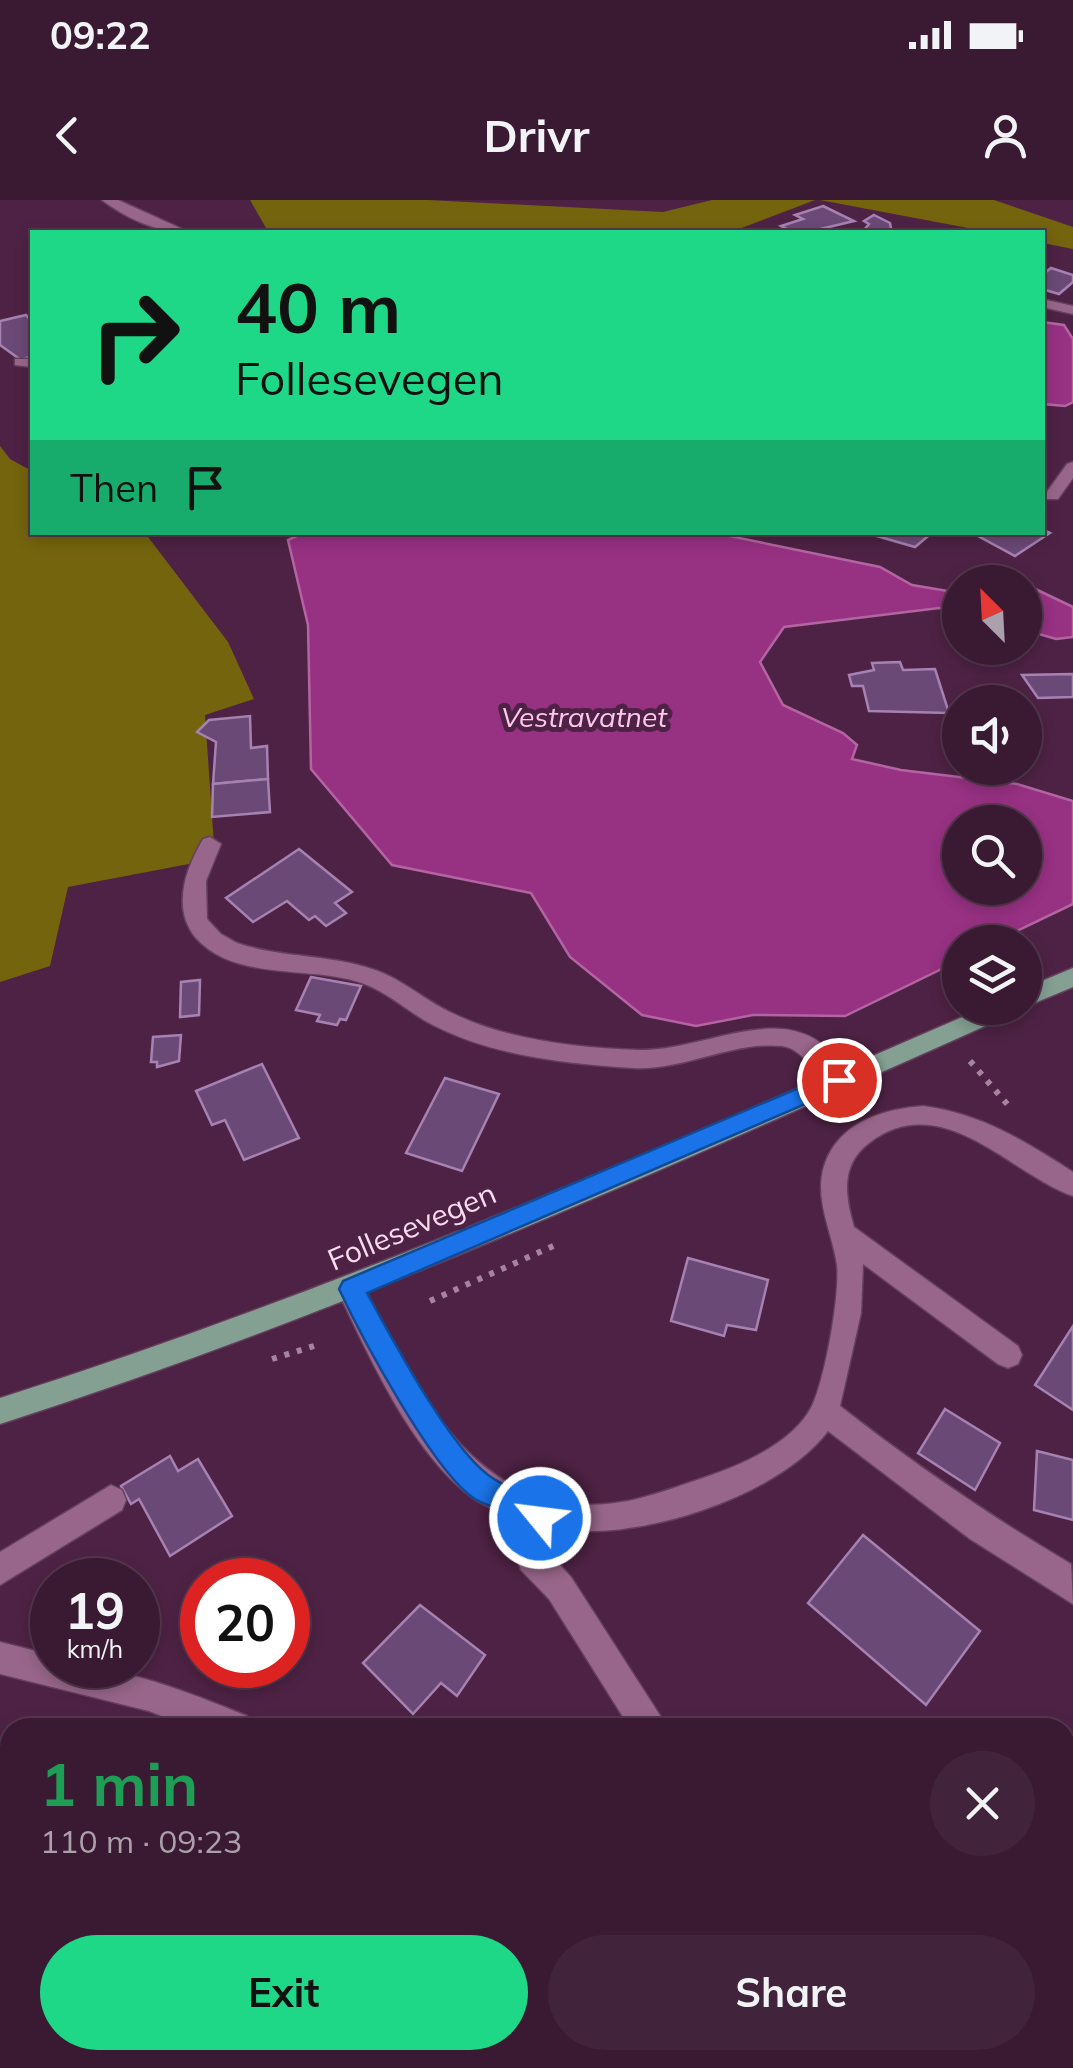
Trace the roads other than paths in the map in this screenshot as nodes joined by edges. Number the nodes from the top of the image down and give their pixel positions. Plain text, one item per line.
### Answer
1 (108, 200) edge
2 (177, 230) edge
3 (1045, 304) edge
4 (1073, 310) edge
5 (1070, 474) edge
6 (1047, 494) edge
7 (1073, 504) edge
8 (210, 844) dead end
9 (1073, 977) edge
10 (1042, 991) edge
11 (965, 1025) edge
12 (839, 1080) junction
13 (1073, 1185) edge
14 (839, 1231) junction
15 (352, 1289) junction
16 (1008, 1355) dead end
17 (0, 1411) edge
18 (825, 1411) junction
19 (111, 1500) dead end
20 (542, 1511) junction
21 (0, 1570) edge
22 (1073, 1588) edge
23 (0, 1658) edge
24 (209, 1718) edge
25 (643, 1718) edge

1 - 2 street
3 - 4 street
5 - 6 street
6 - 7 street
8 - 12 street
9 - 10 main road
11 - 12 main road, Follesevegen
12 - 15 main road, Follesevegen
13 - 14 street
14 - 16 street
14 - 18 street
15 - 17 main road, Follesevegen
15 - 20 street
18 - 20 street
18 - 22 street
19 - 21 street
20 - 25 street
23 - 24 street

